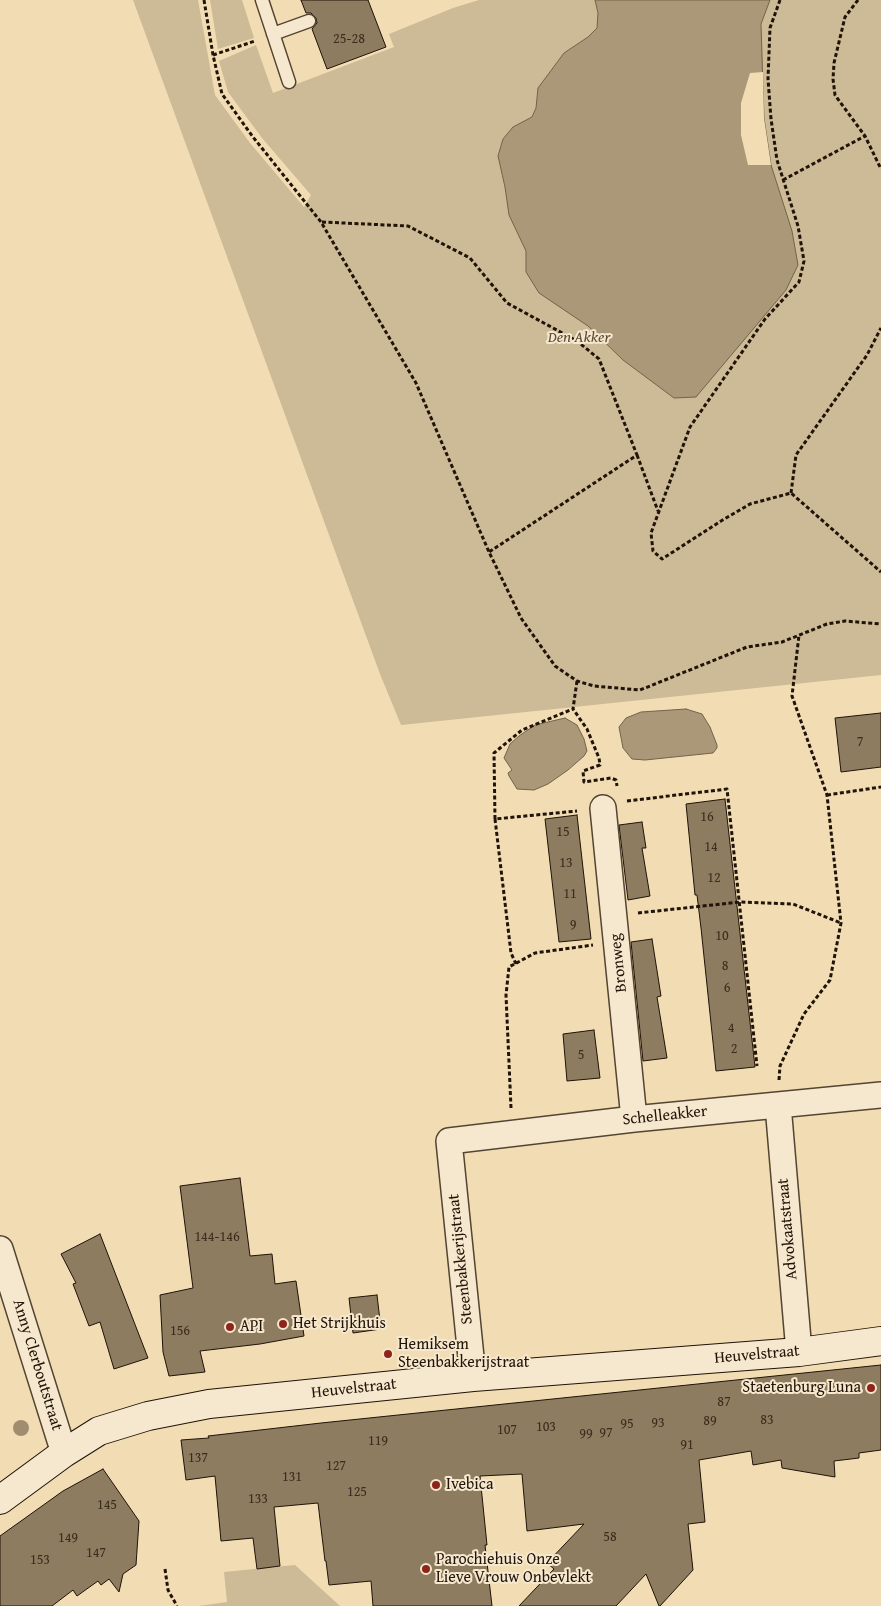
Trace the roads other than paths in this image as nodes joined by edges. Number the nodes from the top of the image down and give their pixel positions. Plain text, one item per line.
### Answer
1 (262, 0) edge
2 (309, 21) dead end
3 (273, 34) junction
4 (289, 82) dead end
5 (611, 805) road end
6 (881, 1095) edge
7 (778, 1105) junction
8 (634, 1119) junction
9 (449, 1141) joint
10 (0, 1249) edge
11 (881, 1341) edge
12 (799, 1352) junction
13 (473, 1377) junction
14 (64, 1453) junction
15 (0, 1500) edge

1 - 3 lane
2 - 3 lane
3 - 4 lane
5 - 8 street, Bronweg
6 - 7 street, Schelleakker
7 - 8 street, Schelleakker
7 - 12 street, Advokaatstraat
8 - 9 street, Schelleakker
9 - 13 street, Steenbakkerijstraat
10 - 14 street, Anny Clerboutstraat
11 - 12 main road, Heuvelstraat
12 - 13 main road, Heuvelstraat
13 - 14 main road, Heuvelstraat
14 - 15 main road, Heuvelstraat

